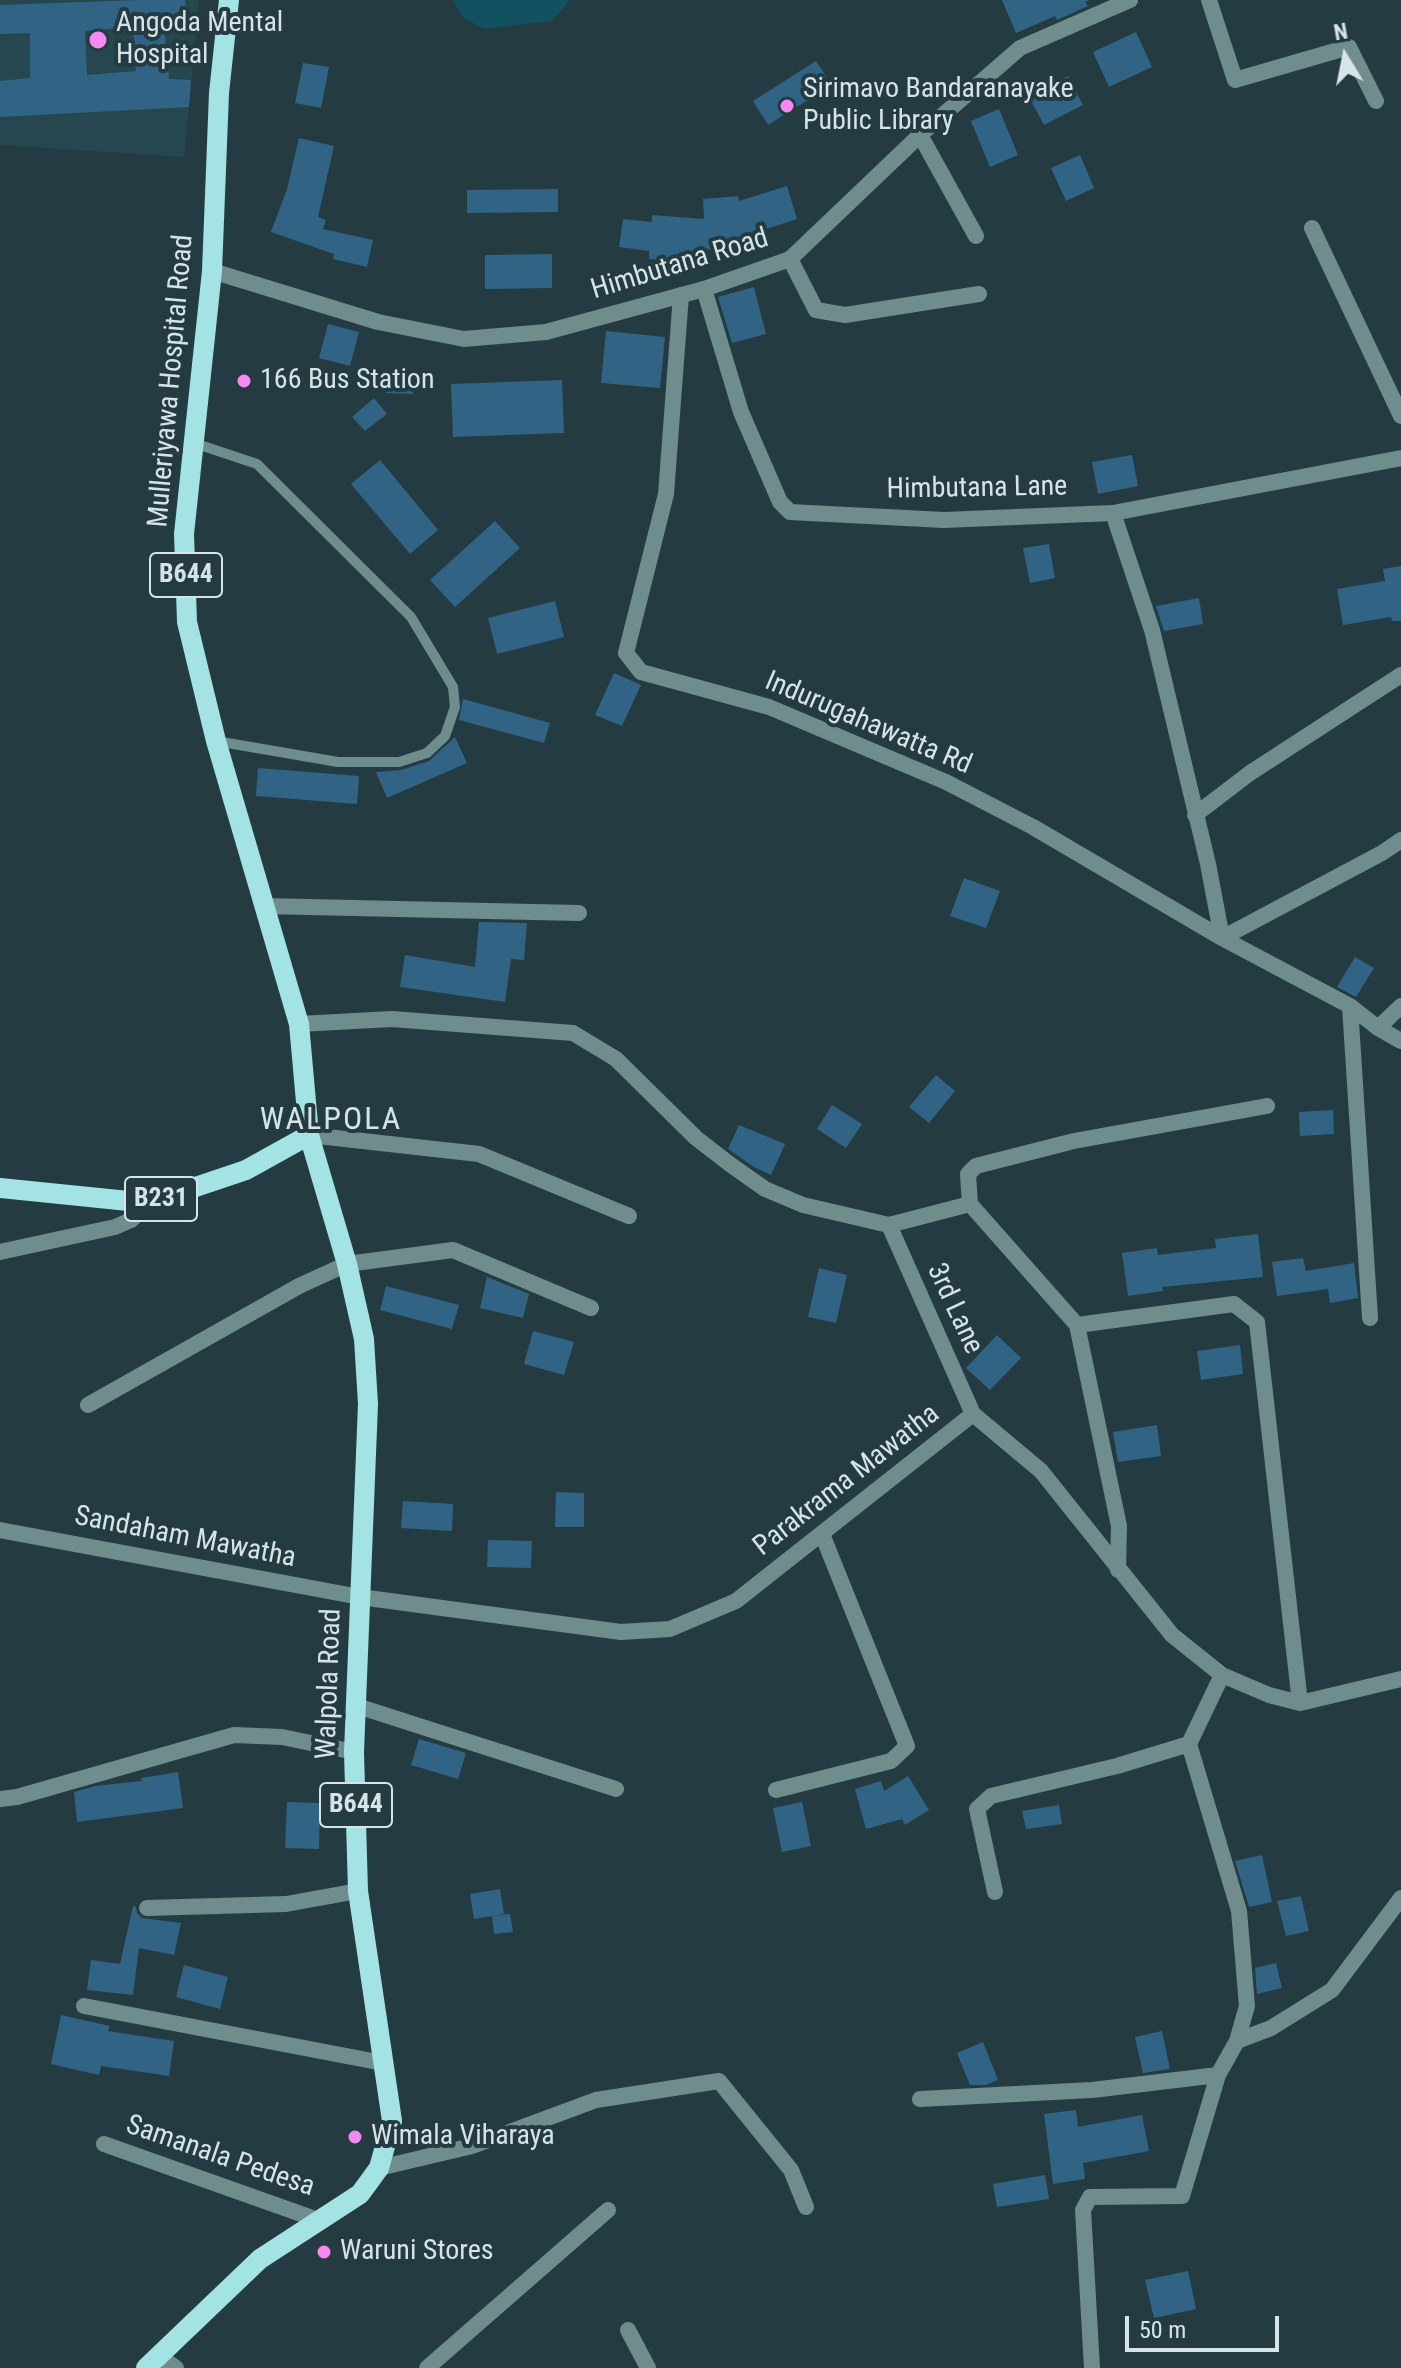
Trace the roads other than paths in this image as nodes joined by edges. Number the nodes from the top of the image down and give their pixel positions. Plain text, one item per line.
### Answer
1 (229, 0) edge
2 (1130, 0) edge
3 (1209, 0) edge
4 (1376, 101) dead end
5 (920, 135) junction
6 (1312, 228) dead end
7 (976, 236) dead end
8 (790, 259) junction
9 (212, 271) junction
10 (704, 289) junction
11 (979, 294) dead end
12 (681, 295) junction
13 (1401, 416) edge
14 (194, 443) junction
15 (1401, 458) edge
16 (1113, 513) junction
17 (1401, 675) edge
18 (216, 741) junction
19 (1195, 815) junction
20 (1401, 840) edge
21 (263, 906) junction
22 (579, 913) dead end
23 (1222, 938) junction
24 (1350, 1006) junction
25 (1401, 1006) edge
26 (299, 1024) junction
27 (1378, 1028) junction
28 (1401, 1041) edge
29 (1267, 1106) dead end
30 (309, 1135) junction
31 (0, 1188) edge
32 (148, 1203) junction
33 (970, 1204) junction
34 (629, 1216) dead end
35 (889, 1225) junction
36 (0, 1252) edge
37 (347, 1264) junction
38 (591, 1308) dead end
39 (1370, 1318) dead end
40 (1077, 1325) junction
41 (88, 1405) dead end
42 (973, 1414) junction
43 (0, 1530) edge
44 (822, 1534) junction
45 (1118, 1570) junction
46 (360, 1597) junction
47 (1222, 1675) junction
48 (1401, 1679) edge
49 (1300, 1703) junction
50 (357, 1706) junction
51 (1189, 1744) junction
52 (354, 1752) junction
53 (616, 1789) dead end
54 (776, 1790) dead end
55 (0, 1799) edge
56 (358, 1891) junction
57 (995, 1892) dead end
58 (1401, 1898) edge
59 (147, 1908) dead end
60 (84, 2006) dead end
61 (1237, 2041) junction
62 (383, 2063) junction
63 (1218, 2075) junction
64 (920, 2099) dead end
65 (104, 2144) dead end
66 (379, 2168) junction
67 (806, 2207) dead end
68 (608, 2210) dead end
69 (318, 2220) junction
70 (628, 2330) dead end
71 (152, 2362) edge
72 (176, 2368) edge
73 (427, 2368) edge
74 (648, 2368) edge
75 (1092, 2368) edge

1 - 9 main road, Mulleriyawa Hospital Road / B644
2 - 5 street, Himbutana Road
3 - 4 street
5 - 7 street
5 - 8 street, Himbutana Road
6 - 13 street
8 - 10 street, Himbutana Road
8 - 11 street
9 - 12 street, Himbutana Road
9 - 14 main road, Mulleriyawa Hospital Road / B644
10 - 12 street, Himbutana Road
10 - 16 street, Himbutana Lane
12 - 23 street, Indurugahawatta Rd
14 - 18 main road, Mulleriyawa Hospital Road / B644
14 - 18 lane
15 - 16 street, Himbutana Lane
16 - 19 street
17 - 19 street
18 - 21 main road, Mulleriyawa Hospital Road / B644
19 - 23 street
20 - 23 street
21 - 22 street
21 - 26 main road, Mulleriyawa Hospital Road / B644
23 - 24 street, Indurugahawatta Rd
24 - 27 street, Indurugahawatta Rd
24 - 39 street
25 - 27 street
26 - 30 main road, Mulleriyawa Hospital Road / B644
26 - 35 street
27 - 28 street, Indurugahawatta Rd
29 - 33 street
30 - 32 main road, B231
30 - 34 street
30 - 37 main road, Walpola Road / B644
31 - 32 main road, B231
32 - 36 street
33 - 35 street
33 - 40 street
35 - 42 street, 3rd Lane
37 - 38 street
37 - 41 street
37 - 46 main road, Walpola Road / B644
40 - 45 street
40 - 49 street
42 - 44 street, Parakrama Mawatha
42 - 45 street, Parakrama Mawatha
43 - 46 street, Sandaham Mawatha
44 - 46 street, Parakrama Mawatha
44 - 54 street
45 - 47 street, Parakrama Mawatha
46 - 50 main road, Walpola Road / B644
47 - 49 street, Parakrama Mawatha
47 - 51 street
48 - 49 street, Parakrama Mawatha
50 - 52 main road, Walpola Road / B644
50 - 53 street
51 - 57 street
51 - 61 street
52 - 55 street
52 - 56 main road, Walpola Road / B644
56 - 59 street
56 - 62 main road, Walpola Road / B644
58 - 61 street
60 - 62 street
61 - 63 street
62 - 66 main road, Walpola Road / B644
63 - 64 street
63 - 75 street
65 - 69 street, Samanala Pedesa
66 - 67 street
66 - 69 main road, Walpola Road / B644
68 - 73 street
69 - 71 main road, Walpola Road / B644
70 - 74 street
71 - 72 street

